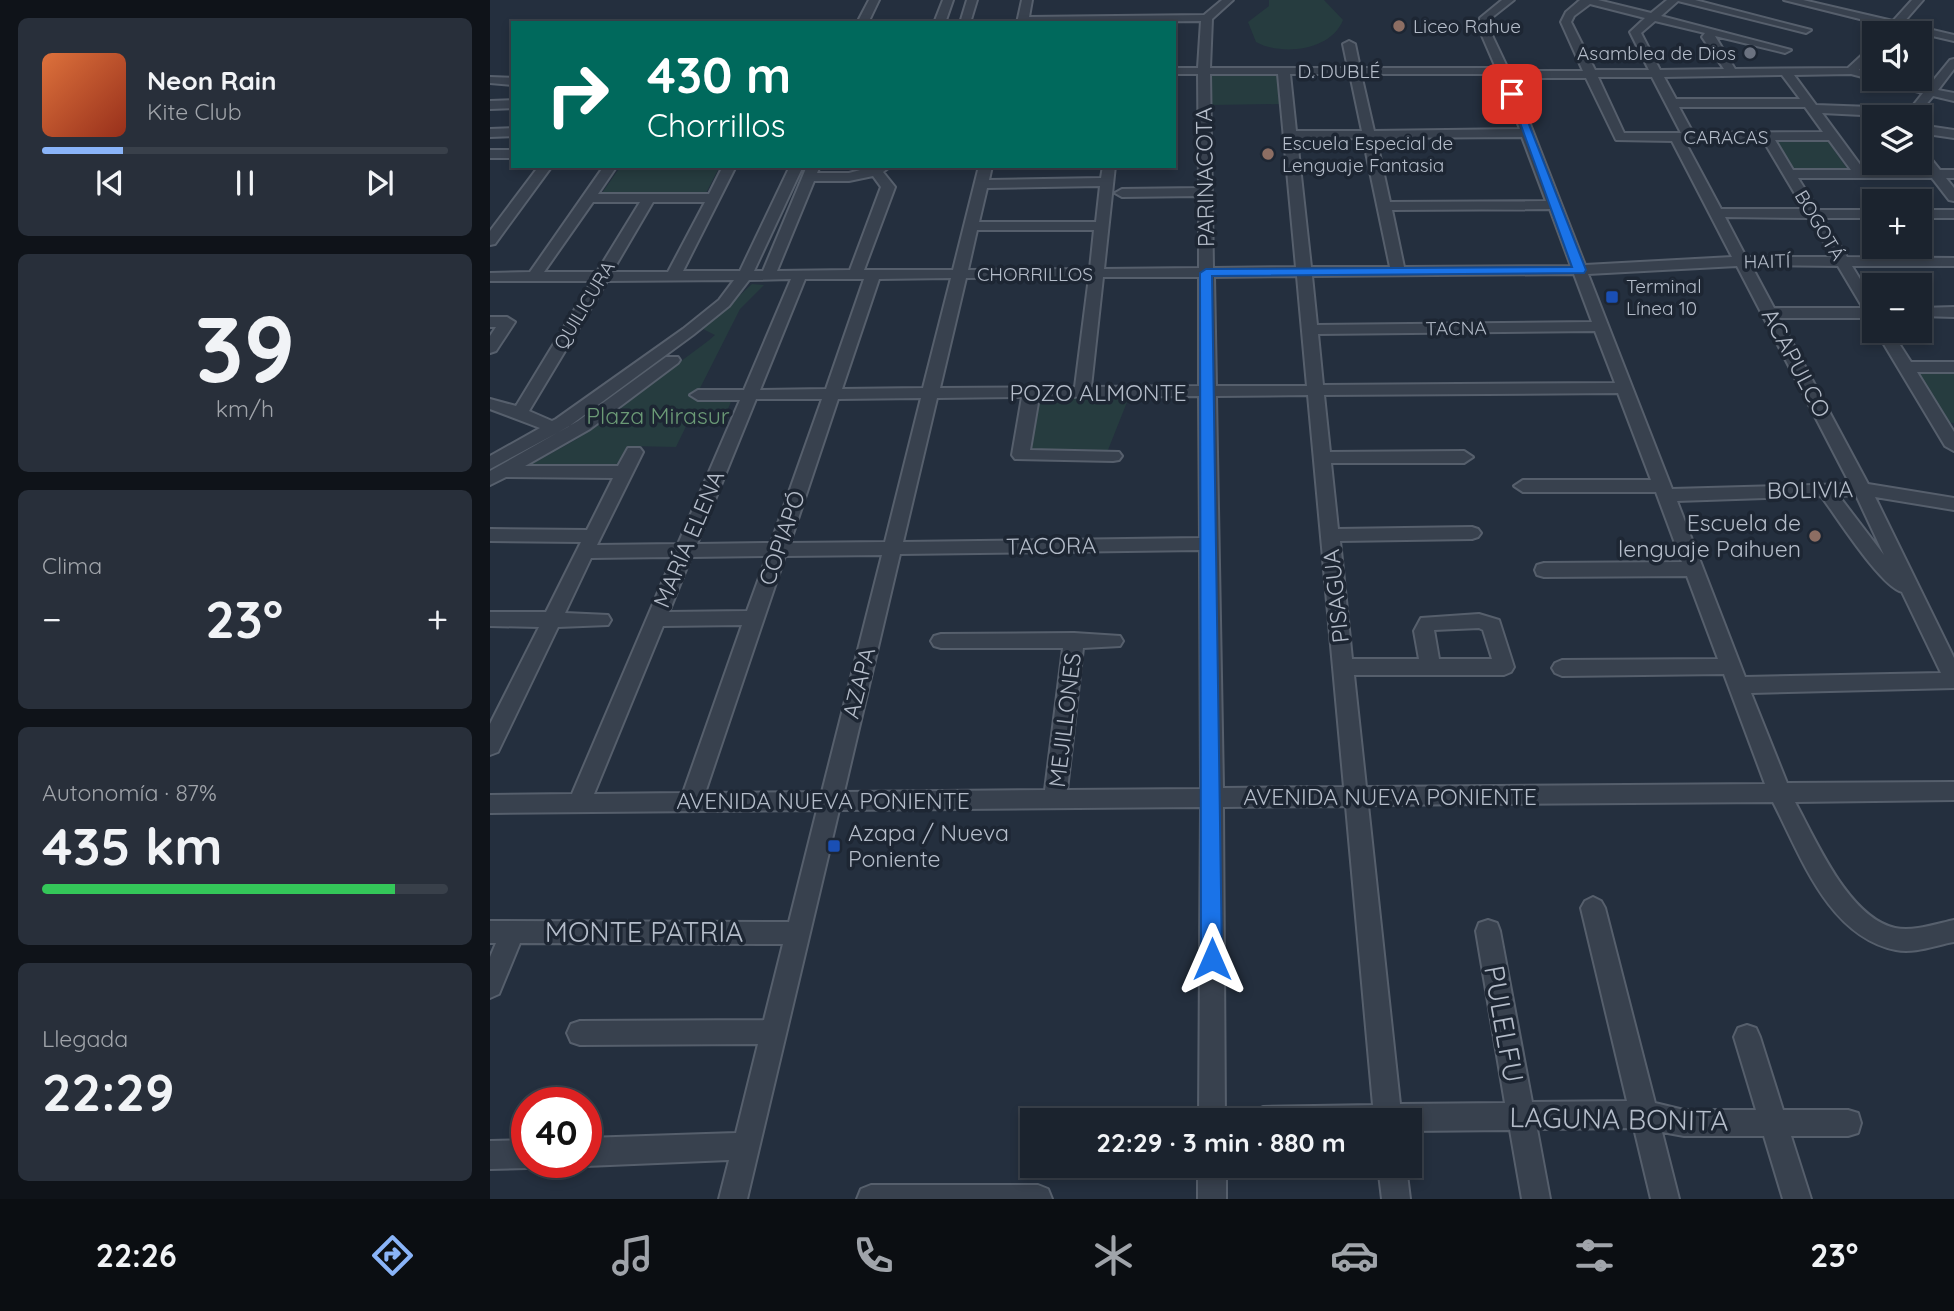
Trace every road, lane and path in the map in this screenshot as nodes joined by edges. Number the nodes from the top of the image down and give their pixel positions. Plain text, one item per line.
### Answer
1 (874, 0) edge
2 (886, 0) edge
3 (948, 0) edge
4 (972, 0) edge
5 (1027, 0) edge
6 (1227, 0) edge
7 (1509, 0) edge
8 (1586, 0) edge
9 (1673, 0) edge
10 (1682, 0) edge
11 (1789, 0) edge
12 (1838, 0) edge
13 (1918, 0) edge
14 (1131, 17) edge
15 (1653, 17) junction
16 (1207, 18) junction
17 (1817, 20) junction
18 (863, 21) edge
19 (878, 21) edge
20 (940, 21) edge
21 (966, 21) edge
22 (1022, 21) edge
23 (1898, 21) edge
24 (1862, 25) edge
25 (1712, 32) junction
26 (1932, 35) edge
27 (1954, 38) edge
28 (1349, 44) dead end
29 (1785, 54) junction
30 (1862, 60) edge
31 (1953, 64) edge
32 (1176, 71) edge
33 (1204, 71) junction
34 (1355, 71) junction
35 (1851, 71) junction
36 (1284, 72) junction
37 (1732, 72) junction
38 (1771, 72) junction
39 (1786, 72) junction
40 (1818, 72) junction
41 (1504, 73) junction
42 (1592, 73) junction
43 (1657, 73) junction
44 (1862, 74) edge
45 (502, 81) edge
46 (1932, 90) edge
47 (1931, 91) joint
48 (490, 94) edge
49 (1954, 97) edge
50 (1672, 103) junction
51 (511, 104) edge
52 (490, 105) edge
53 (1920, 105) edge
54 (1811, 106) junction
55 (1862, 110) edge
56 (1932, 131) edge
57 (511, 132) edge
58 (490, 133) edge
59 (1527, 133) junction
60 (1368, 134) junction
61 (1954, 134) edge
62 (1290, 135) junction
63 (1767, 136) junction
64 (1833, 136) junction
65 (1683, 137) junction
66 (511, 154) edge
67 (491, 156) edge
68 (545, 168) edge
69 (610, 168) edge
70 (729, 168) edge
71 (796, 168) edge
72 (1109, 168) edge
73 (1932, 168) edge
74 (881, 169) edge
75 (811, 172) edge
76 (1789, 174) junction
77 (1860, 174) junction
78 (1937, 174) junction
79 (1954, 174) edge
80 (984, 175) edge
81 (1107, 182) junction
82 (1205, 192) junction
83 (1122, 193) dead end
84 (1954, 197) edge
85 (589, 198) junction
86 (649, 198) junction
87 (714, 198) junction
88 (1555, 205) junction
89 (1384, 206) junction
90 (1717, 213) junction
91 (1813, 214) junction
92 (1862, 214) edge
93 (1932, 214) edge
94 (1954, 214) edge
95 (971, 226) junction
96 (1102, 226) junction
97 (490, 241) edge
98 (1841, 260) junction
99 (1742, 261) junction
100 (1954, 262) edge
101 (1580, 270) junction
102 (1398, 271) junction
103 (1304, 272) junction
104 (1096, 273) junction
105 (1206, 273) junction
106 (960, 274) junction
107 (745, 275) junction
108 (768, 275) junction
109 (800, 275) junction
110 (864, 275) junction
111 (601, 276) junction
112 (673, 276) junction
113 (490, 277) edge
114 (534, 277) junction
115 (1862, 294) edge
116 (1932, 312) edge
117 (1954, 312) edge
118 (1769, 313) junction
119 (1862, 313) edge
120 (490, 322) edge
121 (1601, 326) junction
122 (1310, 330) junction
123 (707, 335) dead end
124 (688, 341) junction
125 (1891, 343) edge
126 (490, 348) edge
127 (1906, 367) junction
128 (1954, 367) edge
129 (630, 382) junction
130 (1625, 388) junction
131 (1316, 391) junction
132 (1208, 392) junction
133 (930, 393) junction
134 (750, 394) junction
135 (832, 394) junction
136 (1031, 394) junction
137 (1082, 394) junction
138 (698, 395) dead end
139 (490, 404) edge
140 (520, 412) junction
141 (1948, 427) edge
142 (553, 428) junction
143 (1954, 446) edge
144 (634, 452) dead end
145 (1113, 456) dead end
146 (1464, 457) dead end
147 (1323, 458) junction
148 (494, 471) edge
149 (624, 472) junction
150 (1523, 486) dead end
151 (1825, 489) junction
152 (1862, 489) junction
153 (1664, 490) junction
154 (1954, 504) edge
155 (1472, 533) dead end
156 (490, 535) edge
157 (1330, 535) junction
158 (589, 544) junction
159 (1209, 544) junction
160 (892, 548) junction
161 (778, 549) junction
162 (684, 551) junction
163 (1694, 569) junction
164 (1544, 570) dead end
165 (1910, 591) junction
166 (754, 618) junction
167 (490, 619) edge
168 (656, 619) junction
169 (552, 620) junction
170 (601, 620) dead end
171 (1074, 640) junction
172 (941, 641) dead end
173 (1113, 641) dead end
174 (1343, 667) junction
175 (1430, 667) dead end
176 (1562, 668) dead end
177 (1735, 676) junction
178 (1954, 679) edge
179 (490, 746) edge
180 (1954, 791) edge
181 (1780, 794) junction
182 (1357, 797) junction
183 (1212, 799) junction
184 (1055, 800) junction
185 (830, 801) junction
186 (691, 802) junction
187 (579, 803) junction
188 (490, 804) edge
189 (1593, 908) dead end
190 (1488, 930) dead end
191 (1954, 931) edge
192 (502, 932) edge
193 (798, 933) junction
194 (490, 986) edge
195 (774, 1032) junction
196 (580, 1033) dead end
197 (1747, 1037) dead end
198 (1212, 1108) edge
199 (1386, 1108) edge
200 (1643, 1114) junction
201 (1519, 1116) junction
202 (1422, 1118) edge
203 (1772, 1122) junction
204 (1848, 1123) dead end
205 (746, 1146) junction
206 (602, 1151) edge
207 (511, 1154) edge
208 (490, 1155) edge
209 (1212, 1178) edge
210 (1393, 1178) edge
211 (733, 1199) edge
212 (871, 1199) edge
213 (1038, 1199) edge
214 (1212, 1199) edge
215 (1396, 1199) edge
216 (1536, 1199) edge
217 (1665, 1199) edge
218 (1797, 1199) edge

1 - 18 street
2 - 19 street
3 - 20 street
4 - 21 street
5 - 22 street
6 - 16 street
7 - 41 street
8 - 15 street
8 - 42 street
9 - 15 street, ACAPULCO
10 - 17 street
11 - 17 street
12 - 17 street
13 - 23 street
14 - 16 street
14 - 22 street
15 - 25 street
15 - 43 street, ACAPULCO
16 - 33 street, PARINACOTA
17 - 24 street
17 - 29 street
25 - 29 street
25 - 37 street
26 - 27 street
28 - 34 street
29 - 38 street
29 - 40 street
30 - 35 street
31 - 46 street
32 - 33 street, D. DUBLÉ
33 - 36 street, D. DUBLÉ
33 - 82 street, PARINACOTA
34 - 36 street, D. DUBLÉ
34 - 41 street, D. DUBLÉ
34 - 60 street
35 - 40 street, D. DUBLÉ
35 - 44 street, D. DUBLÉ
36 - 62 street, PISAGUA
37 - 38 street, D. DUBLÉ
37 - 43 street, D. DUBLÉ
38 - 39 street, D. DUBLÉ
39 - 40 street, D. DUBLÉ
39 - 54 street
41 - 42 street, D. DUBLÉ
41 - 59 street
42 - 43 street, D. DUBLÉ
42 - 65 street, CARACAS
43 - 50 street, ACAPULCO
45 - 48 street
47 - 49 street
47 - 53 street
50 - 54 street
50 - 65 street, ACAPULCO
51 - 52 street
54 - 55 street
54 - 64 street
56 - 61 street
57 - 58 street
59 - 60 street
59 - 88 street
60 - 62 street
60 - 89 street
62 - 103 street, PISAGUA
63 - 64 street, CARACAS
63 - 65 street, CARACAS
63 - 76 street, BOGOTÁ
64 - 77 street
65 - 90 street, ACAPULCO
66 - 67 street
68 - 97 street
69 - 85 street
70 - 87 street
71 - 107 street
72 - 81 street
73 - 78 street
74 - 75 street, COPIAPÓ
74 - 110 street, COPIAPÓ
75 - 108 street
76 - 77 street
76 - 91 street, BOGOTÁ
77 - 78 street
78 - 79 street
78 - 84 street
80 - 81 street
80 - 95 street, AZAPA
81 - 96 street
82 - 83 street
82 - 105 street, PARINACOTA
85 - 86 street
85 - 114 street
86 - 87 street
86 - 111 street, QUILICURA
87 - 112 street
88 - 89 street
88 - 101 street
89 - 102 street
90 - 91 street
90 - 99 street, ACAPULCO
91 - 92 street
91 - 98 street, BOGOTÁ
93 - 94 street
95 - 96 street
95 - 106 street, AZAPA
96 - 104 street
98 - 99 street, HAITÍ
98 - 100 street, HAITÍ
98 - 115 street, BOGOTÁ
99 - 101 street, HAITÍ
99 - 118 street, ACAPULCO
101 - 102 street, CHORRILLOS
101 - 121 street
102 - 103 street, CHORRILLOS
103 - 105 street, CHORRILLOS
103 - 122 street, PISAGUA
104 - 105 street, CHORRILLOS
104 - 106 street, CHORRILLOS
104 - 137 street
105 - 132 street, PARINACOTA
106 - 110 street, CHORRILLOS
106 - 133 street, AZAPA
107 - 108 street, CHORRILLOS
107 - 112 street, CHORRILLOS
107 - 124 street
108 - 109 street, CHORRILLOS
109 - 110 street, CHORRILLOS
109 - 134 street, MARÍA ELENA
110 - 135 street, COPIAPÓ
111 - 112 street, CHORRILLOS
111 - 114 street, CHORRILLOS
111 - 140 street, QUILICURA
113 - 114 street, CHORRILLOS
116 - 117 street
118 - 119 street
118 - 152 street, ACAPULCO
120 - 126 street
121 - 122 street, TACNA
121 - 130 street
122 - 131 street, PISAGUA
123 - 124 street
124 - 129 street
125 - 127 street
127 - 128 street
127 - 141 street
129 - 142 street
129 - 148 street
130 - 131 street, POZO ALMONTE
130 - 153 street
131 - 132 street, POZO ALMONTE
131 - 147 street, PISAGUA
132 - 137 street, POZO ALMONTE
132 - 159 street, PARINACOTA
133 - 135 street, POZO ALMONTE
133 - 136 street, POZO ALMONTE
133 - 160 street, AZAPA
134 - 135 street, POZO ALMONTE
134 - 138 street, POZO ALMONTE
134 - 162 street, MARÍA ELENA
135 - 161 street, COPIAPÓ
136 - 137 street, POZO ALMONTE
136 - 145 street
139 - 140 street
140 - 142 street
141 - 143 street
142 - 148 street
144 - 149 street
146 - 147 street
147 - 157 street, PISAGUA
148 - 149 street
149 - 158 street
150 - 153 street, BOLIVIA
151 - 152 street, BOLIVIA
151 - 153 street, BOLIVIA
151 - 165 street, ACAPULCO
152 - 154 street, BOLIVIA
152 - 165 street, ACAPULCO
153 - 163 street
155 - 157 street
156 - 158 street
157 - 174 street, PISAGUA
158 - 162 street, TACORA
158 - 169 street
159 - 160 street, TACORA
159 - 183 street, PARINACOTA
160 - 161 street, TACORA
160 - 185 street, AZAPA
161 - 162 street, TACORA
161 - 166 street, COPIAPÓ
162 - 168 street, MARÍA ELENA
163 - 164 street
163 - 177 street
165 - 178 street, ACAPULCO
166 - 168 street
166 - 186 street, COPIAPÓ
167 - 169 street
168 - 187 street, MARÍA ELENA
169 - 170 street
169 - 179 street
171 - 172 street, MEJILLONES
171 - 173 street, MEJILLONES
171 - 184 street, MEJILLONES
174 - 175 street
174 - 182 street, PISAGUA
176 - 177 street
177 - 178 street
177 - 181 street
180 - 181 street, AVENIDA NUEVA PONIENTE
181 - 182 street, AVENIDA NUEVA PONIENTE
181 - 191 street
182 - 183 street, AVENIDA NUEVA PONIENTE
182 - 199 street, PISAGUA
183 - 184 street, AVENIDA NUEVA PONIENTE
183 - 198 street, PARINACOTA
184 - 185 street, AVENIDA NUEVA PONIENTE
185 - 186 street, AVENIDA NUEVA PONIENTE
185 - 193 street, AZAPA
186 - 187 street, AVENIDA NUEVA PONIENTE
187 - 188 street, AVENIDA NUEVA PONIENTE
189 - 200 street
190 - 201 street, PULELFU
192 - 193 street, MONTE PATRIA
192 - 194 street
193 - 195 street, AZAPA
195 - 196 street
195 - 205 street, AZAPA
197 - 203 street
200 - 201 street, LAGUNA BONITA
200 - 203 street, LAGUNA BONITA
200 - 217 street
201 - 202 street, LAGUNA BONITA
201 - 216 street, PULELFU
203 - 204 street, LAGUNA BONITA
203 - 218 street
205 - 206 street
205 - 211 street, AZAPA
207 - 208 street
209 - 214 street
210 - 215 street
212 - 213 street

